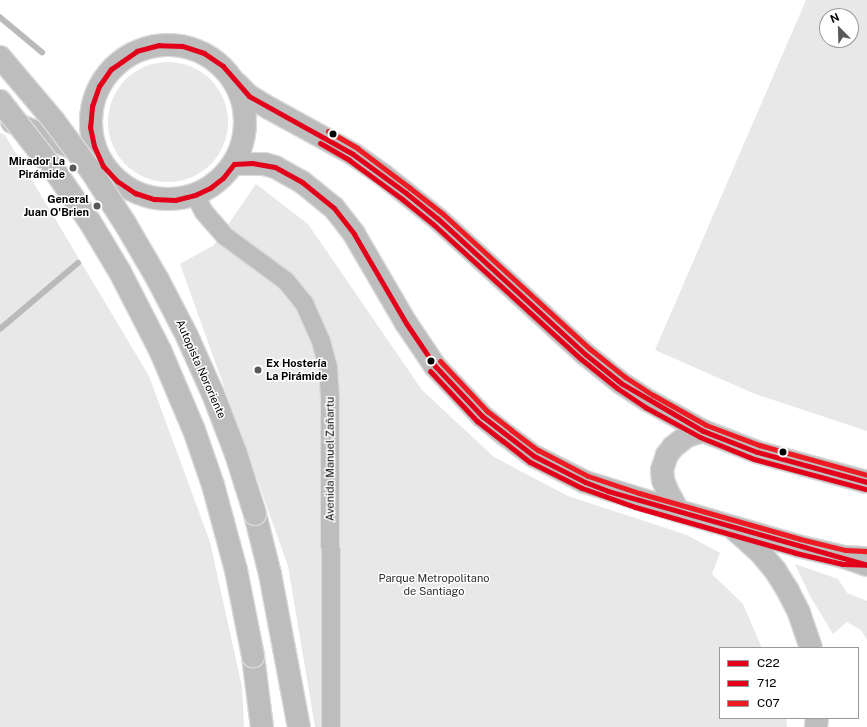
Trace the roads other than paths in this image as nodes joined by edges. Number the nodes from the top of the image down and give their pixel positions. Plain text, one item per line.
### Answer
1 (0, 57) edge
2 (237, 84) junction
3 (0, 101) edge
4 (0, 117) edge
5 (234, 164) junction
6 (104, 166) junction
7 (195, 195) junction
8 (703, 431) junction
9 (867, 482) edge
10 (678, 511) junction
11 (732, 526) junction
12 (844, 558) junction
13 (867, 558) edge
14 (867, 565) edge
15 (811, 647) edge
16 (262, 727) edge
17 (299, 727) edge
18 (331, 727) edge

1 - 17 main road, Autopista Nororiente, bridge
2 - 5 main road
2 - 6 main road
2 - 8 main road
3 - 16 main road, bridge
4 - 6 main road
5 - 7 main road
5 - 10 main road
6 - 7 main road
7 - 18 street, Avenida Manuel Zañartu
8 - 9 main road
8 - 10 main road
10 - 11 main road
11 - 12 main road
11 - 15 main road
12 - 13 main road
12 - 14 main road

